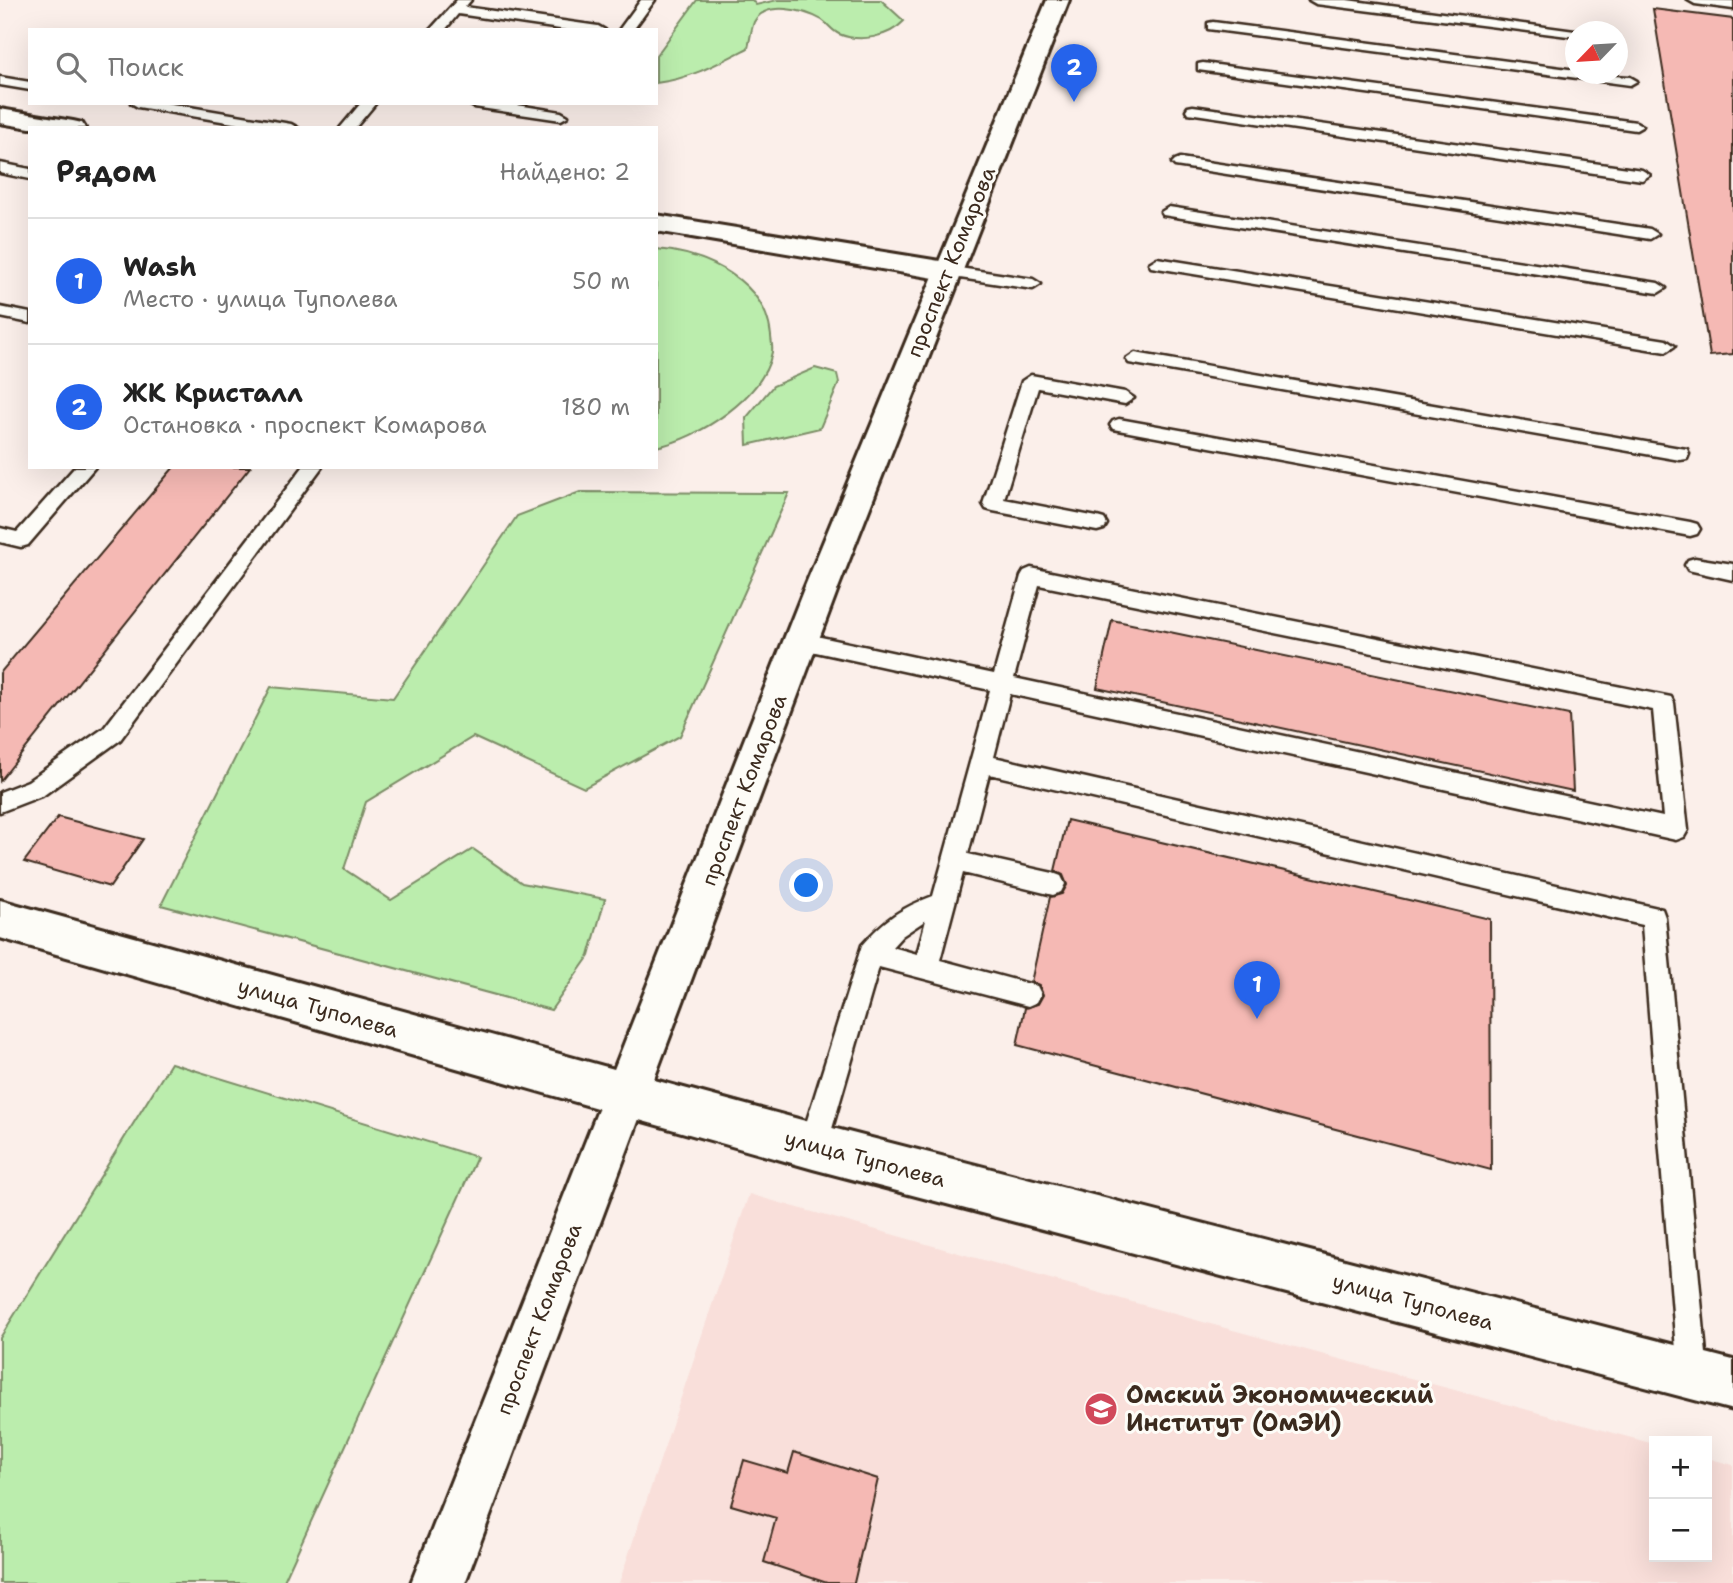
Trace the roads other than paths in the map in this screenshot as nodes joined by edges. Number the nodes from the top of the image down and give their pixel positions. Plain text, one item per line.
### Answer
1 (648, 0) edge
2 (1058, 0) edge
3 (1316, 0) edge
4 (1695, 0) edge
5 (459, 5) edge
6 (1733, 5) edge
7 (1213, 26) dead end
8 (438, 28) edge
9 (587, 28) edge
10 (627, 28) edge
11 (1565, 32) edge
12 (1203, 66) dead end
13 (0, 81) edge
14 (1630, 81) dead end
15 (28, 86) edge
16 (150, 105) edge
17 (367, 105) edge
18 (483, 105) edge
19 (570, 105) edge
20 (1193, 110) dead end
21 (0, 116) edge
22 (557, 122) edge
23 (61, 126) edge
24 (279, 126) edge
25 (349, 126) edge
26 (1636, 126) dead end
27 (1180, 163) dead end
28 (0, 168) edge
29 (28, 174) edge
30 (1642, 175) dead end
31 (1169, 212) dead end
32 (658, 223) edge
33 (1650, 234) dead end
34 (1157, 263) dead end
35 (946, 271) junction
36 (1033, 284) dead end
37 (1658, 288) dead end
38 (0, 312) edge
39 (28, 318) edge
40 (1666, 346) dead end
41 (1135, 359) dead end
42 (1125, 398) dead end
43 (1119, 425) dead end
44 (1680, 454) dead end
45 (84, 469) edge
46 (311, 469) edge
47 (1097, 524) dead end
48 (1690, 529) dead end
49 (0, 534) edge
50 (1695, 565) dead end
51 (1733, 572) edge
52 (802, 641) junction
53 (1002, 684) junction
54 (981, 763) junction
55 (0, 802) edge
56 (954, 861) junction
57 (1052, 884) dead end
58 (943, 903) junction
59 (0, 919) edge
60 (871, 953) junction
61 (926, 967) junction
62 (1028, 994) dead end
63 (625, 1094) junction
64 (813, 1146) junction
65 (1713, 1380) edge
66 (438, 1583) edge

1 - 10 lane
2 - 35 main road, проспект Комарова
3 - 11 lane
4 - 6 lane
5 - 8 lane
5 - 9 lane
7 - 14 lane
12 - 26 lane
13 - 15 lane
16 - 24 lane
17 - 25 lane
18 - 22 lane
19 - 22 lane
20 - 30 lane
21 - 23 main road
27 - 33 lane
28 - 29 lane
31 - 37 lane
32 - 35 main road
34 - 40 lane
35 - 36 lane
35 - 52 main road, проспект Комарова
38 - 39 lane
41 - 44 lane
42 - 47 lane
43 - 48 lane
45 - 49 lane
46 - 55 lane
50 - 51 lane
52 - 53 lane
52 - 63 main road, проспект Комарова
53 - 53 lane
53 - 54 lane
54 - 56 lane
54 - 65 lane
56 - 57 lane
56 - 58 lane
58 - 60 lane
58 - 61 lane
59 - 63 main road, улица Туполева
60 - 61 lane
60 - 64 lane
61 - 62 lane
63 - 64 main road, улица Туполева
63 - 66 main road, проспект Комарова
64 - 65 main road, улица Туполева

